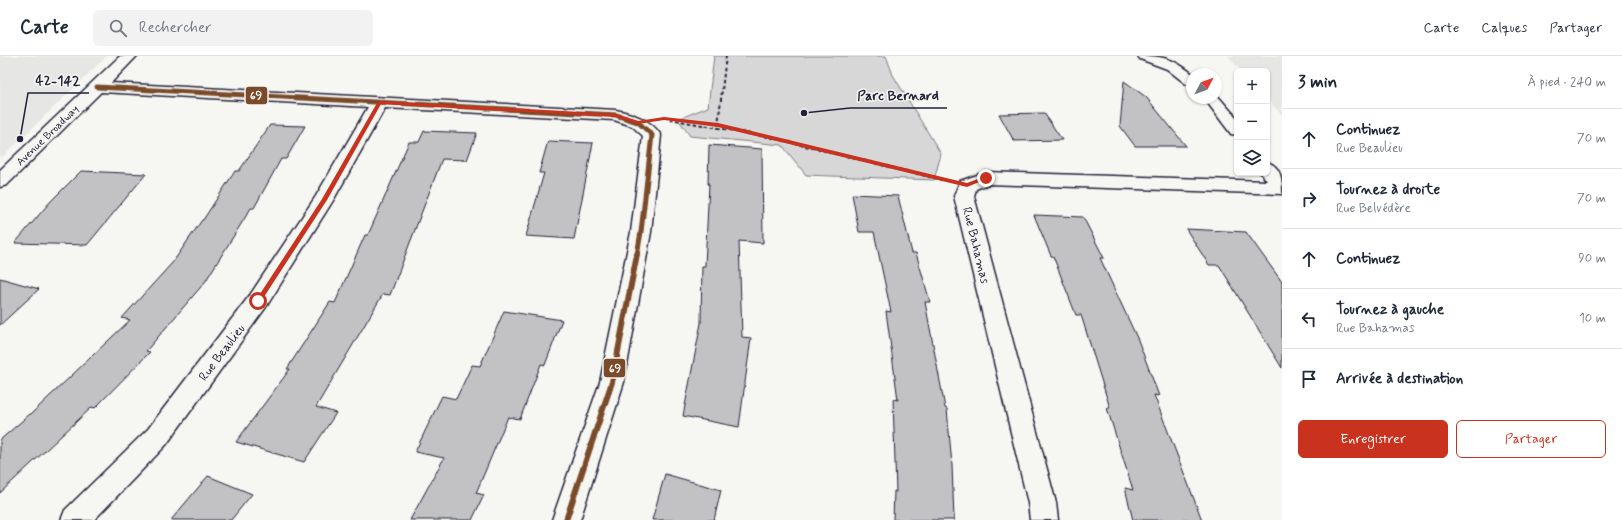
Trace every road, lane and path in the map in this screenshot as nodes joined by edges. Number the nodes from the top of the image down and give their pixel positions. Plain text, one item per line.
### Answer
1 (129, 56) edge
2 (726, 56) edge
3 (1146, 56) edge
4 (1186, 76) edge
5 (97, 87) junction
6 (380, 103) junction
7 (1217, 104) edge
8 (638, 122) junction
9 (718, 125) junction
10 (1234, 126) edge
11 (1270, 172) edge
12 (0, 181) edge
13 (967, 185) junction
14 (1282, 187) edge
15 (74, 520) edge
16 (566, 520) edge
17 (1044, 520) edge

1 - 5 street, Avenue Broadway
2 - 9 path
3 - 4 street
5 - 6 street
5 - 12 street, Avenue Broadway
6 - 8 street
6 - 15 street, Rue Beaulieu
7 - 10 street
8 - 9 path
8 - 16 street
9 - 13 path
11 - 14 street
13 - 14 street
13 - 17 street, Rue Bahamas

